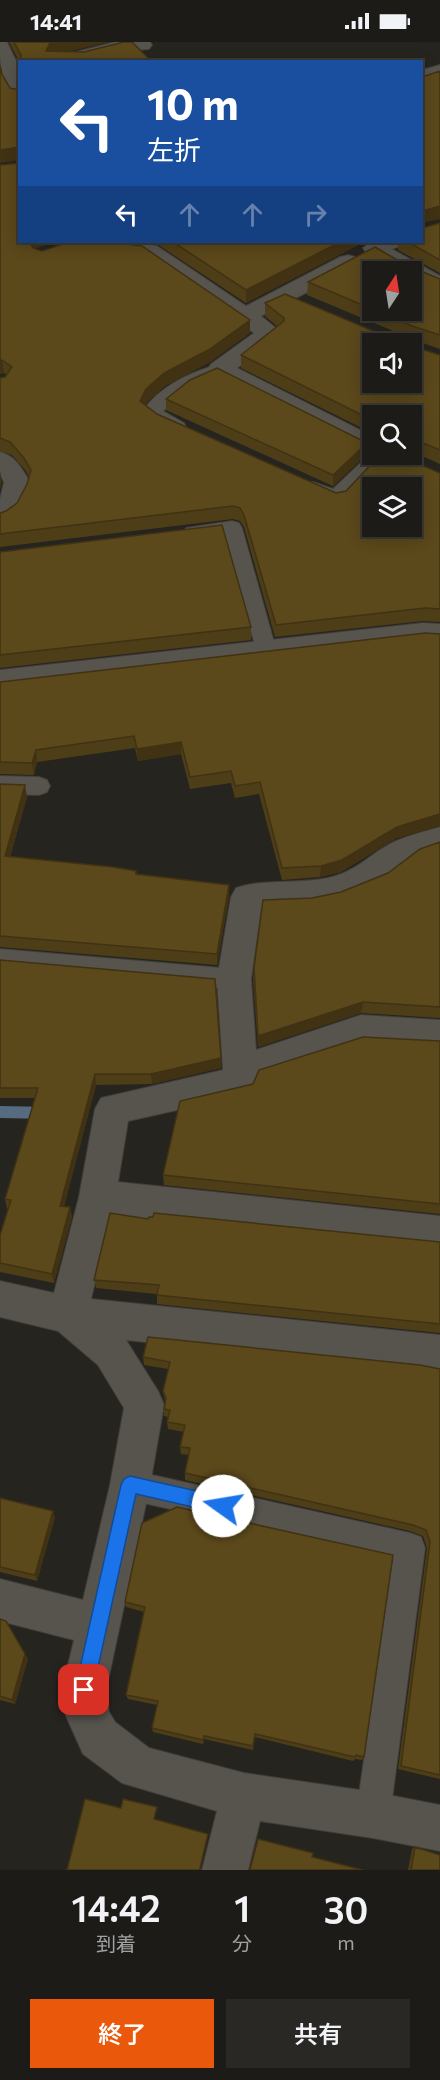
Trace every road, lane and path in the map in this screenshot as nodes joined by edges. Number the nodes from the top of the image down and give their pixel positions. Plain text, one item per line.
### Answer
1 (142, 43) edge
2 (0, 46) edge
3 (67, 60) edge
4 (157, 60) edge
5 (440, 71) edge
6 (15, 72) edge
7 (423, 76) edge
8 (102, 243) edge
9 (379, 244) edge
10 (159, 246) edge
11 (440, 285) edge
12 (244, 316) junction
13 (220, 369) junction
14 (196, 435) edge
15 (362, 441) edge
16 (0, 460) edge
17 (379, 465) edge
18 (293, 479) edge
19 (0, 516) edge
20 (174, 535) edge
21 (440, 634) edge
22 (266, 650) junction
23 (0, 681) edge
24 (0, 785) edge
25 (39, 786) dead end
26 (440, 839) edge
27 (0, 959) edge
28 (234, 979) junction
29 (440, 1035) edge
30 (240, 1070) junction
31 (97, 1197) junction
32 (440, 1233) edge
33 (0, 1299) edge
34 (68, 1315) junction
35 (440, 1354) edge
36 (130, 1485) junction
37 (0, 1600) edge
38 (98, 1625) junction
39 (244, 1796) junction
40 (373, 1815) junction
41 (440, 1828) edge
42 (225, 1870) edge

1 - 3 street
1 - 4 street
2 - 6 street
5 - 7 street
8 - 10 street
9 - 11 street
9 - 12 street
10 - 12 street
12 - 13 street
13 - 14 lane
13 - 15 street
16 - 19 street
17 - 18 lane
20 - 22 lane
21 - 22 street
22 - 23 street
24 - 25 lane
26 - 28 street
27 - 28 lane
28 - 30 street
29 - 30 street
30 - 31 street
31 - 32 street
31 - 34 street
33 - 34 street
34 - 35 street
34 - 36 street
36 - 38 street
36 - 40 lane
37 - 38 street
38 - 39 street
39 - 40 street
39 - 42 street
40 - 41 street

